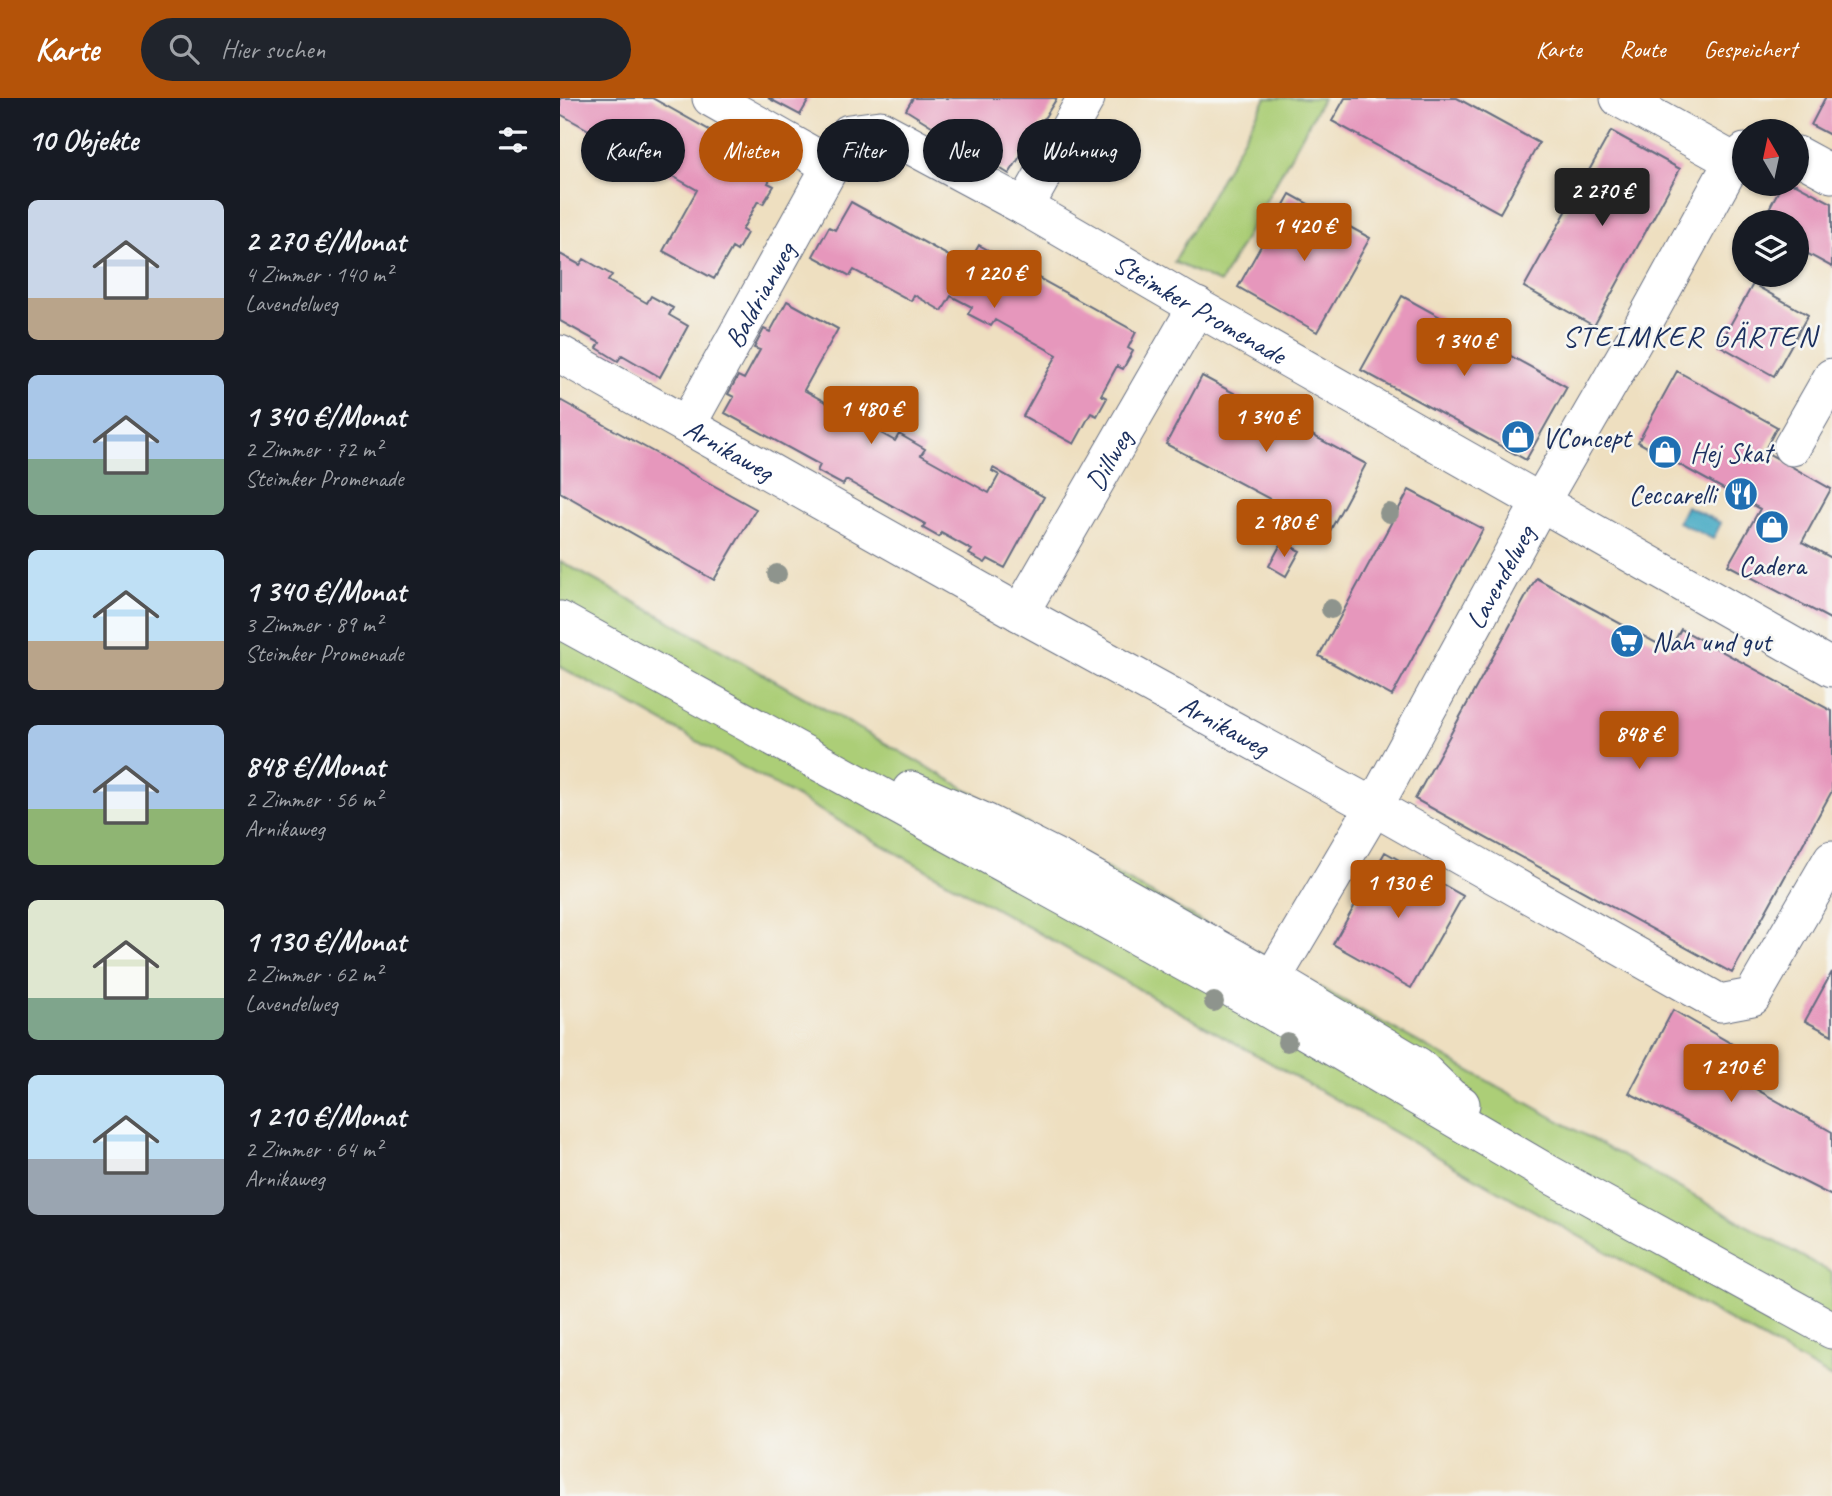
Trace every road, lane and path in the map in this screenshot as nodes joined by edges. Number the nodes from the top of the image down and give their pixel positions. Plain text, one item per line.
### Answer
1 (711, 98) edge
2 (1086, 98) edge
3 (1619, 98) edge
4 (909, 145) edge
5 (1732, 154) edge
6 (817, 158) edge
7 (1810, 162) edge
8 (1732, 169) edge
9 (1832, 173) edge
10 (822, 182) edge
11 (1025, 207) junction
12 (1197, 306) junction
13 (560, 354) edge
14 (1832, 377) edge
15 (687, 425) junction
16 (1792, 447) dead end
17 (1540, 503) junction
18 (1020, 613) junction
19 (560, 620) edge
20 (1832, 668) edge
21 (1374, 807) junction
22 (1832, 859) edge
23 (1265, 991) junction
24 (1832, 1330) edge

1 - 6 street
2 - 11 street
3 - 5 street
4 - 11 street, Steimker Promenade
7 - 9 street
8 - 17 street, Lavendelweg
10 - 15 street, Baldrianweg
11 - 12 street, Steimker Promenade
12 - 17 street, Steimker Promenade
12 - 18 street, Dillweg
13 - 15 street, Arnikaweg
14 - 16 street
15 - 18 street, Arnikaweg
17 - 20 street, Steimker Promenade
17 - 21 street, Lavendelweg
18 - 21 street, Arnikaweg
19 - 23 street
21 - 22 street, Arnikaweg
21 - 23 street, Lavendelweg
23 - 24 street

